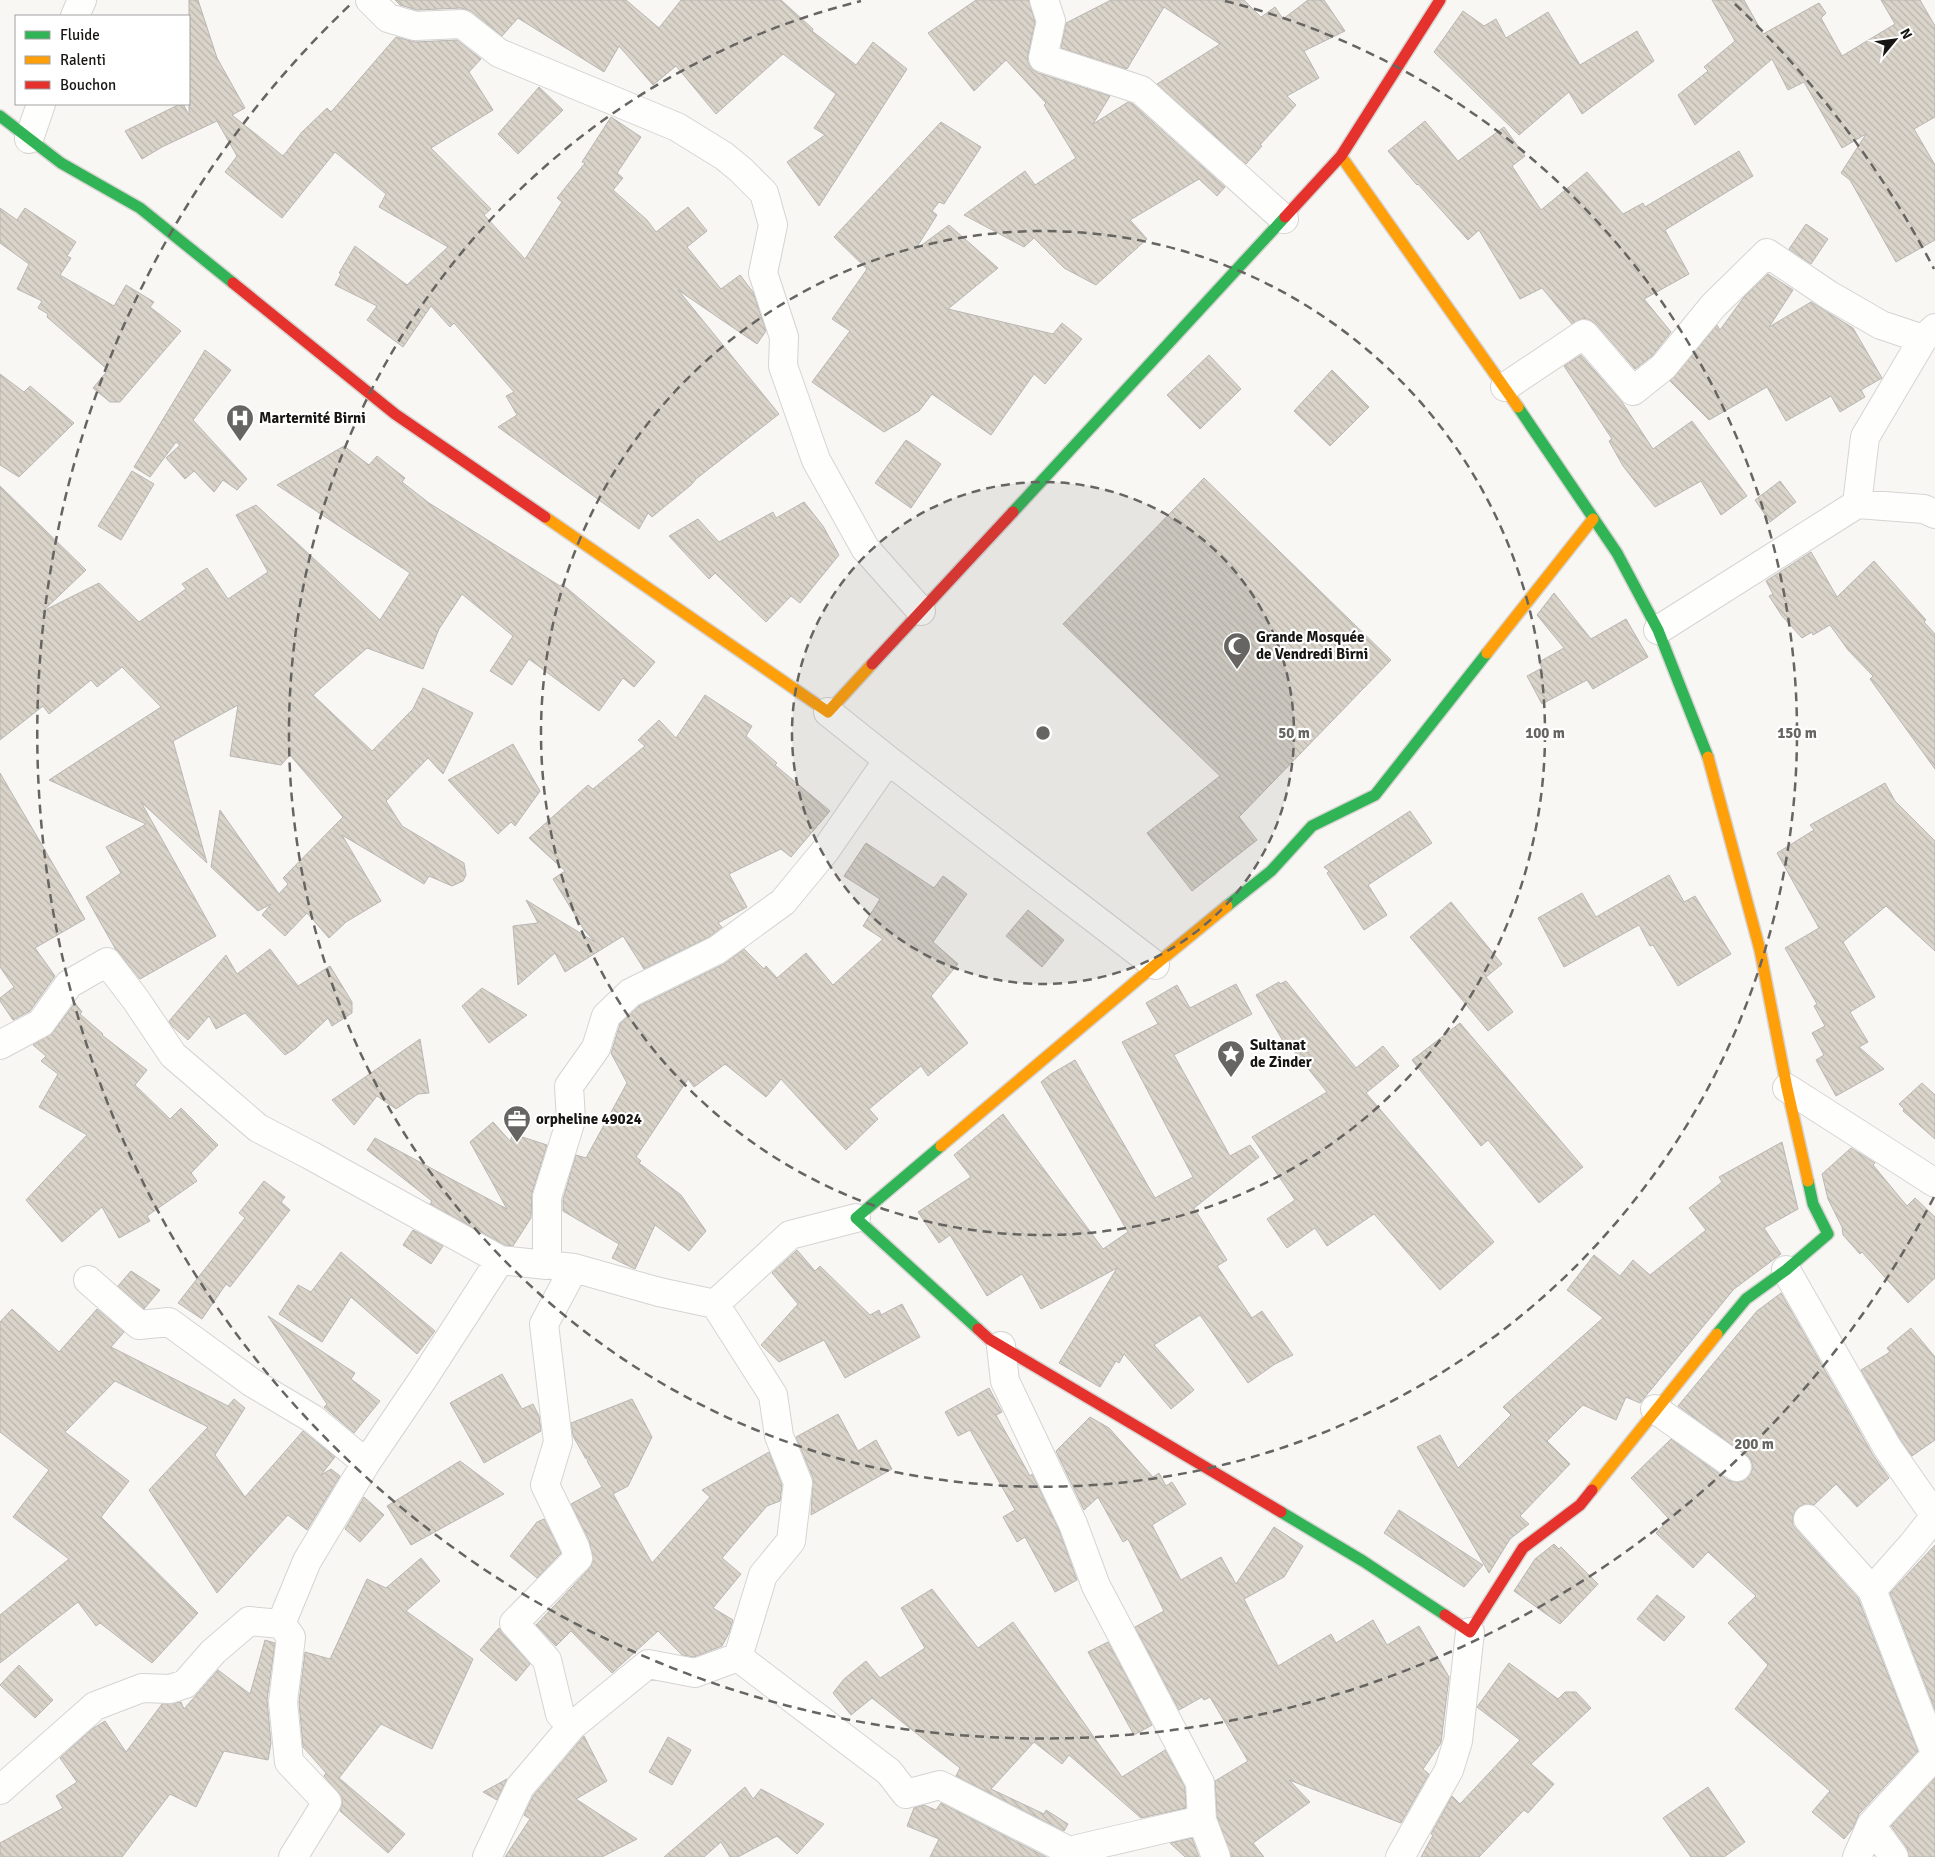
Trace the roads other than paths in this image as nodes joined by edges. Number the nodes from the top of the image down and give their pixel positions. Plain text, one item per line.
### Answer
1 (82, 0) edge
2 (370, 0) edge
3 (1044, 0) edge
4 (1440, 0) edge
5 (76, 15) edge
6 (41, 105) edge
7 (0, 116) edge
8 (29, 139) junction
9 (1341, 156) junction
10 (1284, 218) junction
11 (1929, 333) edge
12 (1506, 387) junction
13 (1857, 504) junction
14 (1935, 514) edge
15 (1593, 518) junction
16 (921, 611) junction
17 (1658, 630) junction
18 (828, 712) junction
19 (888, 760) junction
20 (1155, 965) junction
21 (0, 1045) edge
22 (1787, 1088) junction
23 (1935, 1183) edge
24 (856, 1218) junction
25 (500, 1260) junction
26 (547, 1266) junction
27 (574, 1268) junction
28 (1786, 1270) junction
29 (88, 1280) dead end
30 (715, 1304) junction
31 (1001, 1346) junction
32 (1655, 1409) junction
33 (366, 1463) junction
34 (1737, 1468) dead end
35 (1935, 1516) edge
36 (1808, 1519) dead end
37 (1872, 1590) junction
38 (282, 1624) junction
39 (1470, 1632) junction
40 (738, 1657) junction
41 (572, 1726) junction
42 (1933, 1762) edge
43 (0, 1790) edge
44 (1202, 1820) junction
45 (1871, 1825) junction
46 (293, 1857) edge
47 (488, 1857) edge
48 (1216, 1857) edge
49 (1400, 1857) edge
50 (1857, 1857) edge
51 (1894, 1857) edge

1 - 5 street
2 - 16 street
3 - 10 street
4 - 9 street
6 - 8 street
7 - 8 street
8 - 18 street
9 - 10 street
9 - 12 street
10 - 16 street
11 - 12 street
11 - 13 street
12 - 15 street
13 - 14 street
13 - 17 street
15 - 17 street
15 - 20 street
16 - 18 street
17 - 22 street
18 - 19 street
19 - 20 street
19 - 26 street
20 - 24 street
21 - 25 street
22 - 23 street
22 - 28 street
24 - 30 street
24 - 31 street
25 - 26 street
25 - 33 street
26 - 27 street
27 - 30 street
27 - 41 street
28 - 32 street
28 - 35 street
29 - 33 street
30 - 40 street
31 - 39 street
31 - 44 street
32 - 34 street
32 - 39 street
33 - 38 street
35 - 37 street
36 - 37 street
37 - 42 street
38 - 43 street
38 - 46 street
39 - 49 street
40 - 41 street
40 - 44 street
41 - 47 street
42 - 45 street
44 - 48 street
45 - 50 street
45 - 51 street

